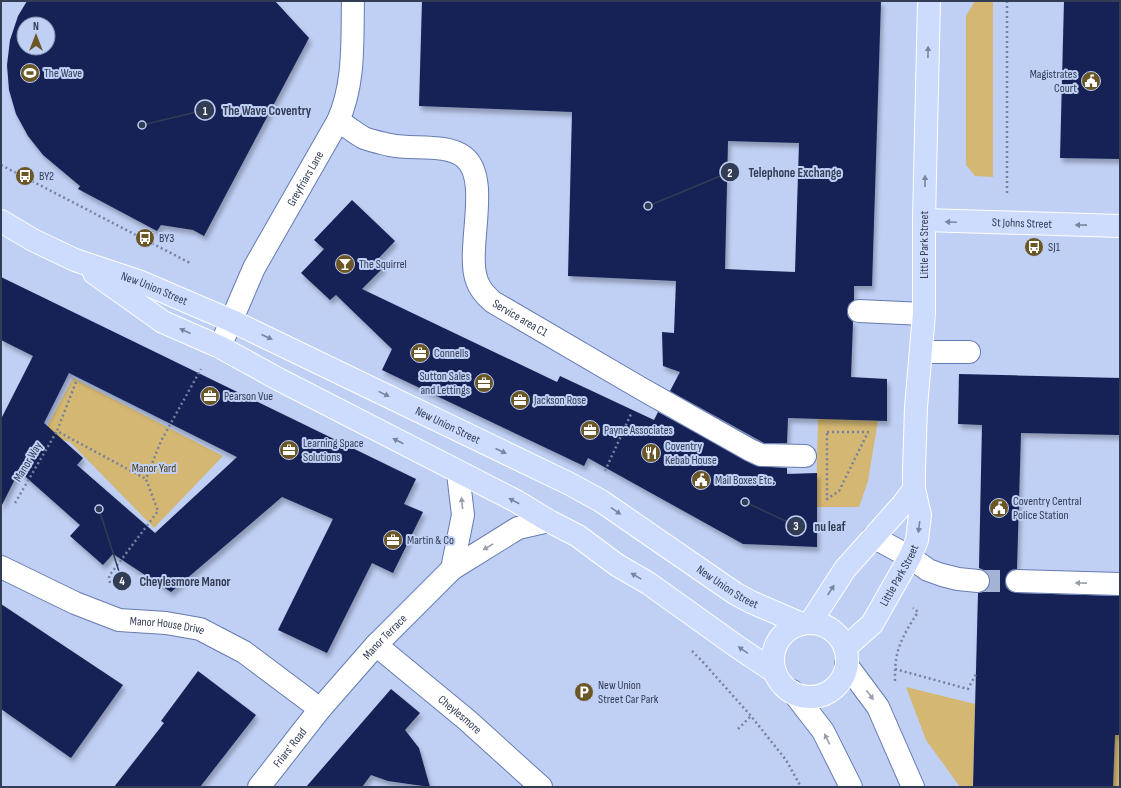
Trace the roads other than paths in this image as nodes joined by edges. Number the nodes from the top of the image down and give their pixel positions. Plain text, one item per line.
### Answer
1 (353, 1) edge
2 (929, 1) edge
3 (338, 121) junction
4 (924, 220) junction
5 (1, 221) edge
6 (1120, 226) edge
7 (75, 260) junction
8 (859, 311) dead end
9 (924, 314) junction
10 (232, 320) junction
11 (220, 347) junction
12 (921, 352) junction
13 (969, 352) dead end
14 (805, 456) dead end
15 (458, 473) junction
16 (914, 489) junction
17 (549, 521) junction
18 (873, 537) junction
19 (910, 557) junction
20 (1, 567) edge
21 (452, 568) junction
22 (978, 581) tunnel mouth
23 (1017, 581) tunnel mouth
24 (1120, 584) edge
25 (806, 623) junction
26 (376, 645) junction
27 (846, 656) junction
28 (775, 672) junction
29 (792, 692) junction
30 (320, 708) junction
31 (259, 787) edge
32 (541, 787) edge
33 (851, 787) edge
34 (913, 787) edge

1 - 3 street, Greyfriars Lane
4 -> 2 main road, Little Park Street
3 - 10 street, Greyfriars Lane
3 - 14 street, Service area C1
6 -> 4 main road, St Johns Street
4 - 9 main road, Little Park Street
5 - 7 main road, New Union Street
7 - 10 main road, New Union Street
11 -> 7 main road, New Union Street
8 - 9 street
9 - 12 main road, Little Park Street
10 - 11 street, Greyfriars Lane
10 -> 25 main road, New Union Street
15 -> 11 main road, New Union Street
12 - 13 street
12 - 16 main road, Little Park Street
17 -> 15 main road, New Union Street
21 -> 15 street
16 - 18 main road
16 -> 19 main road, Little Park Street
17 -> 21 street, Manor Terrace
28 -> 17 main road, New Union Street
18 - 19 street
25 -> 18 main road
19 - 22 street
19 - 27 main road, Little Park Street
20 - 30 street, Manor House Drive
21 - 26 street, Manor Terrace
24 -> 23 street
25 - 27 main road
25 - 28 main road
26 - 30 street, Manor Terrace
26 - 32 street, Cheylesmore
27 - 29 main road
27 -> 34 street
28 - 29 main road
33 -> 29 street
30 - 31 street, Friars' Road

